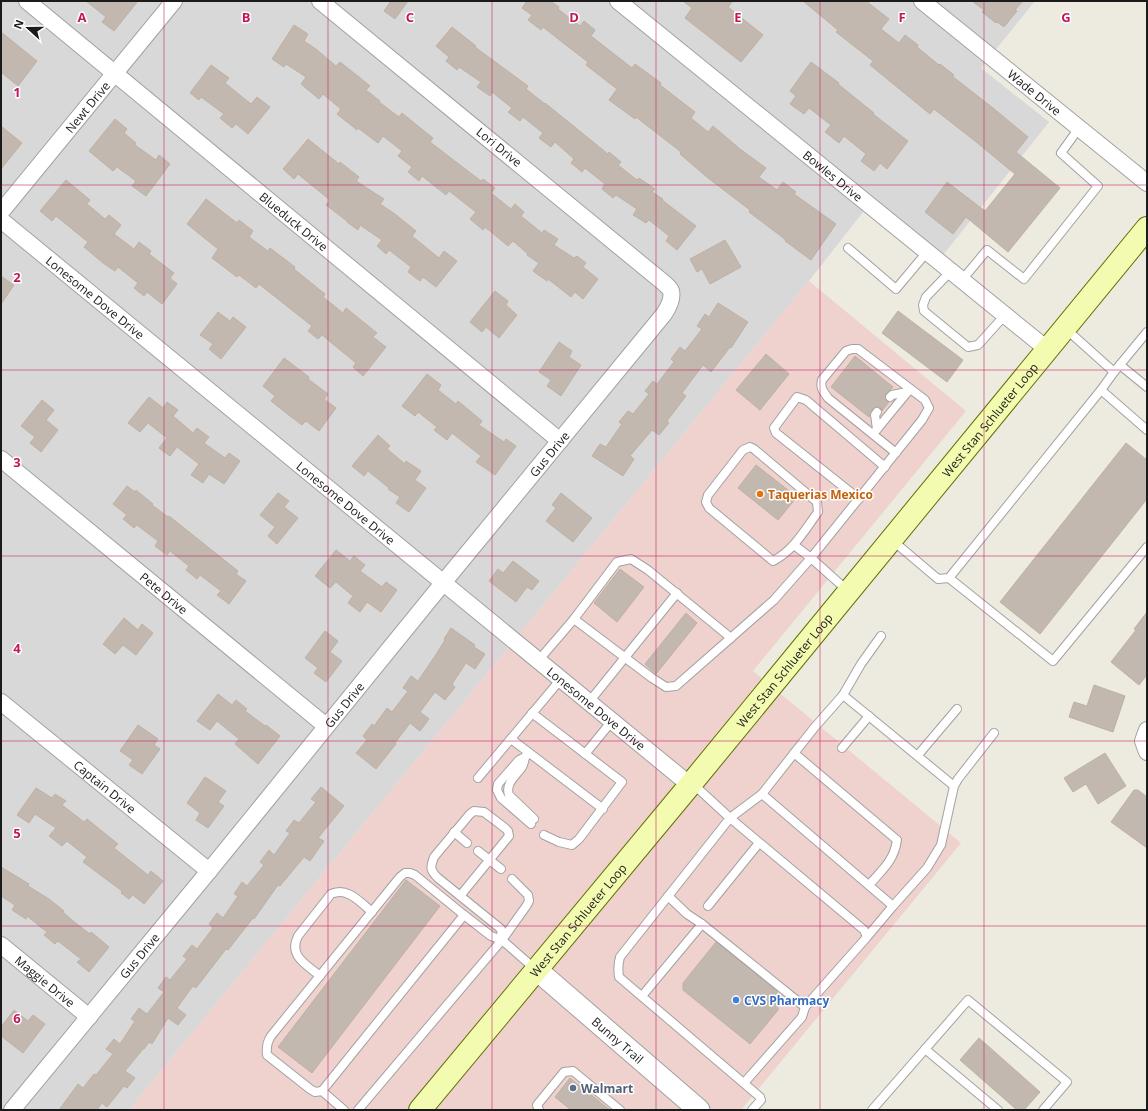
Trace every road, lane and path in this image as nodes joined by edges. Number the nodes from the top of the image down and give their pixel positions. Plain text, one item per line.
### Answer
1 (27, 1) edge
2 (174, 1) edge
3 (320, 1) edge
4 (618, 1) edge
5 (922, 1) edge
6 (115, 74) junction
7 (1079, 128) junction
8 (1147, 183) edge
9 (1, 212) edge
10 (1, 220) edge
11 (1147, 228) edge
12 (848, 248) dead end
13 (927, 252) junction
14 (957, 276) junction
15 (671, 297) joint
16 (1005, 315) junction
17 (1065, 329) junction
18 (1147, 332) edge
19 (1048, 350) junction
20 (1120, 365) junction
21 (1114, 372) junction
22 (1146, 384) edge
23 (908, 390) junction
24 (1101, 390) junction
25 (890, 397) dead end
26 (877, 412) dead end
27 (1147, 430) edge
28 (875, 431) junction
29 (560, 441) junction
30 (896, 453) junction
31 (1, 460) edge
32 (885, 467) junction
33 (859, 499) junction
34 (892, 540) junction
35 (794, 545) junction
36 (1147, 547) edge
37 (811, 558) junction
38 (949, 578) junction
39 (443, 583) junction
40 (849, 592) junction
41 (677, 594) junction
42 (574, 619) junction
43 (880, 636) dead end
44 (731, 638) junction
45 (624, 658) junction
46 (538, 661) junction
47 (561, 679) junction
48 (843, 695) junction
49 (1, 702) edge
50 (589, 702) junction
51 (956, 709) dead end
52 (532, 713) junction
53 (869, 716) junction
54 (612, 721) junction
55 (326, 726) junction
56 (994, 733) dead end
57 (511, 739) junction
58 (842, 748) dead end
59 (794, 753) junction
60 (585, 754) junction
61 (527, 755) junction
62 (918, 755) junction
63 (478, 778) dead end
64 (691, 784) junction
65 (954, 786) junction
66 (762, 794) junction
67 (603, 809) junction
68 (730, 818) junction
69 (532, 822) dead end
70 (454, 832) junction
71 (546, 833) dead end
72 (467, 843) dead end
73 (759, 843) junction
74 (478, 851) dead end
75 (489, 860) junction
76 (501, 869) dead end
77 (210, 870) junction
78 (512, 879) dead end
79 (869, 886) junction
80 (460, 896) junction
81 (668, 896) junction
82 (708, 906) dead end
83 (893, 906) junction
84 (372, 912) junction
85 (464, 915) junction
86 (702, 924) junction
87 (867, 937) junction
88 (502, 940) junction
89 (1, 945) edge
90 (537, 970) junction
91 (320, 976) junction
92 (642, 996) junction
93 (805, 1007) junction
94 (89, 1017) junction
95 (925, 1049) junction
96 (744, 1083) junction
97 (322, 1091) junction
98 (12, 1110) edge
99 (344, 1110) edge
100 (358, 1110) edge
101 (420, 1110) edge
102 (539, 1110) edge
103 (620, 1110) edge
104 (699, 1110) edge
105 (752, 1110) edge
106 (872, 1110) edge
107 (998, 1110) edge
108 (1043, 1110) edge

1 - 6 street, Blueduck Drive
2 - 6 street, Newt Drive
3 - 15 street, Lori Drive
4 - 13 street, Bowles Drive
5 - 7 street, Wade Drive
6 - 9 street, Newt Drive
6 - 29 street, Blueduck Drive
7 - 8 street, Wade Drive
7 - 14 lane
10 - 39 street, Lonesome Dove Drive
11 - 17 main road, West Stan Schlueter Loop
12 - 13 lane
13 - 14 street, Bowles Drive
14 - 16 street, Bowles Drive
14 - 16 lane
15 - 29 street, Gus Drive
16 - 19 street, Bowles Drive
17 - 19 main road, West Stan Schlueter Loop
17 - 21 lane
18 - 20 lane
19 - 34 main road, West Stan Schlueter Loop
20 - 21 lane
20 - 22 lane
21 - 24 lane
23 - 25 lane
23 - 28 lane
23 - 28 lane
23 - 30 lane
24 - 27 lane
24 - 38 lane
26 - 28 lane
28 - 30 lane
29 - 39 street, Gus Drive
30 - 32 lane
31 - 55 street, Pete Drive
32 - 33 lane
32 - 33 lane
33 - 37 lane
34 - 38 lane
34 - 40 main road, West Stan Schlueter Loop
35 - 35 lane
35 - 37 lane
36 - 38 lane
37 - 40 lane
37 - 44 lane
39 - 46 street, Lonesome Dove Drive
39 - 55 street, Gus Drive
40 - 64 main road, West Stan Schlueter Loop
41 - 42 lane
41 - 44 lane
41 - 45 lane
42 - 45 lane
42 - 46 lane
43 - 48 lane
44 - 45 lane
45 - 50 lane
46 - 47 street, Lonesome Dove Drive
47 - 50 street, Lonesome Dove Drive
47 - 52 lane
48 - 53 lane
48 - 59 lane
49 - 77 street, Captain Drive
50 - 54 street, Lonesome Dove Drive
51 - 62 lane
52 - 57 lane
52 - 60 lane
53 - 58 lane
53 - 62 lane
54 - 60 lane
54 - 64 street, Lonesome Dove Drive
55 - 77 street, Gus Drive
56 - 65 lane
57 - 61 lane
57 - 63 lane
59 - 66 lane
59 - 79 lane
60 - 67 lane
61 - 67 lane
61 - 69 lane
62 - 65 lane
64 - 68 lane
64 - 90 main road, West Stan Schlueter Loop
65 - 83 lane
66 - 68 lane
66 - 79 lane
67 - 71 lane
68 - 73 lane
68 - 81 lane
70 - 72 lane
70 - 75 lane
70 - 80 lane
73 - 82 lane
73 - 87 lane
74 - 75 lane
75 - 76 lane
75 - 80 lane
77 - 94 street, Gus Drive
78 - 88 lane
79 - 83 lane
80 - 88 lane
81 - 86 lane
81 - 92 lane
83 - 87 lane
84 - 85 lane
84 - 91 lane
84 - 91 lane
85 - 88 lane
85 - 97 lane
86 - 92 lane
86 - 93 lane
87 - 93 lane
88 - 90 lane
88 - 100 lane
89 - 94 street, Maggie Drive
90 - 101 main road, West Stan Schlueter Loop
90 - 104 street, Bunny Trail
91 - 97 lane
92 - 96 lane
93 - 96 lane
94 - 98 street, Gus Drive
95 - 106 lane
95 - 107 lane
95 - 108 lane
96 - 105 lane
97 - 99 lane
102 - 103 lane

